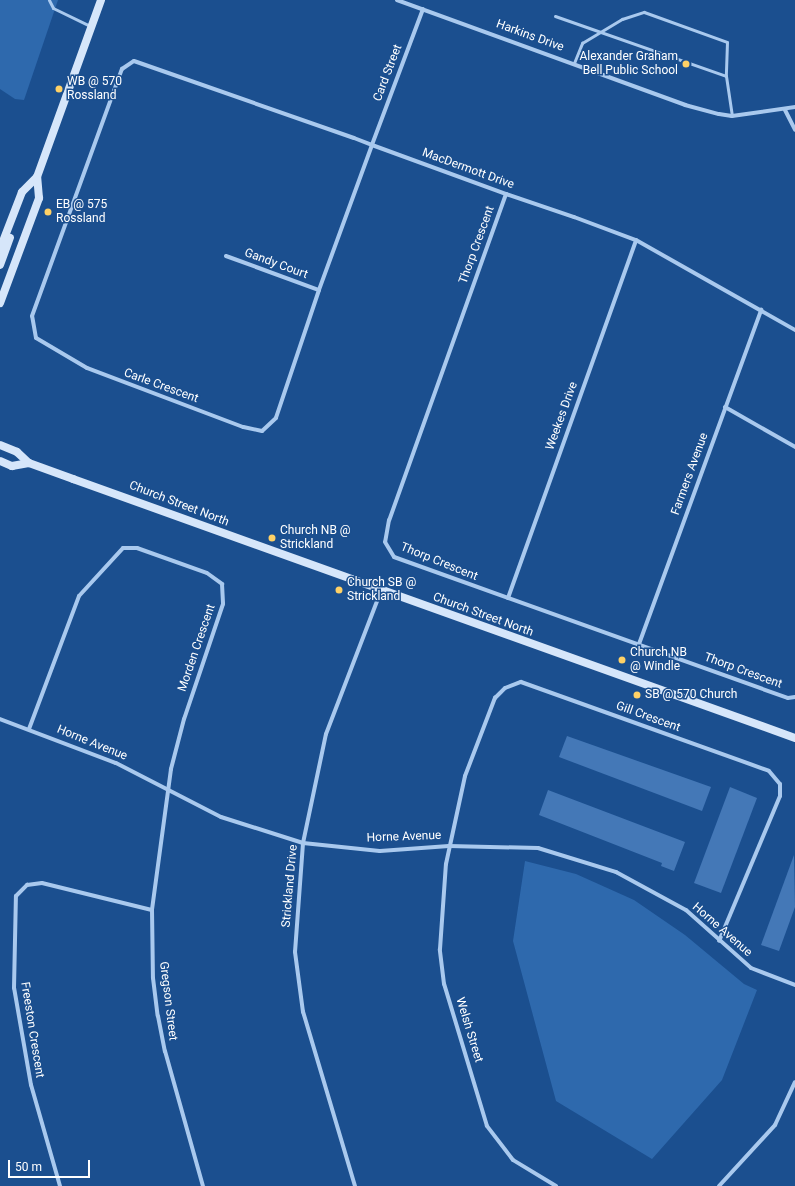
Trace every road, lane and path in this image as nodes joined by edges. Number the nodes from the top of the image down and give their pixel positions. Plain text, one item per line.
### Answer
1 (49, 0) edge
2 (101, 0) edge
3 (397, 0) edge
4 (423, 9) junction
5 (556, 16) dead end
6 (92, 26) junction
7 (601, 32) junction
8 (574, 63) junction
9 (122, 69) joint
10 (726, 76) junction
11 (795, 107) edge
12 (786, 110) junction
13 (732, 116) junction
14 (795, 130) edge
15 (372, 145) junction
16 (37, 177) junction
17 (22, 192) junction
18 (506, 194) junction
19 (636, 240) junction
20 (0, 249) edge
21 (226, 256) dead end
22 (0, 265) edge
23 (319, 290) junction
24 (0, 303) edge
25 (761, 310) junction
26 (795, 330) edge
27 (725, 407) junction
28 (0, 445) edge
29 (795, 447) edge
30 (0, 461) edge
31 (29, 462) junction
32 (381, 591) junction
33 (508, 598) junction
34 (640, 644) junction
35 (795, 697) edge
36 (0, 719) edge
37 (29, 729) junction
38 (795, 738) edge
39 (167, 789) junction
40 (303, 844) junction
41 (449, 846) junction
42 (152, 910) junction
43 (719, 941) junction
44 (795, 985) edge
45 (795, 1082) edge
46 (60, 1186) edge
47 (203, 1186) edge
48 (356, 1186) edge
49 (556, 1186) edge
50 (719, 1186) edge

1 - 6 lane
2 - 6 street
3 - 4 street, Harkins Drive
4 - 8 street, Harkins Drive
4 - 15 street, Card Street
5 - 7 lane
6 - 16 street
7 - 8 lane
7 - 10 lane
7 - 10 lane
8 - 13 street, Harkins Drive
9 - 15 street, MacDermott Drive
9 - 23 street, Carle Crescent
10 - 13 lane
11 - 12 street, Harkins Drive
12 - 13 street, Harkins Drive
12 - 14 street
15 - 18 street, MacDermott Drive
15 - 23 street, Carle Crescent
16 - 17 street
16 - 24 street
17 - 20 street
17 - 22 street
18 - 19 street, MacDermott Drive
18 - 33 street, Thorp Crescent
19 - 25 street, MacDermott Drive
19 - 33 street, Weekes Drive
21 - 23 street, Gandy Court
25 - 26 street, MacDermott Drive
25 - 27 street, Farmers Avenue
27 - 29 street
27 - 34 street, Farmers Avenue
28 - 31 street, Church Street North
30 - 31 street, Church Street North
31 - 32 street, Church Street North
32 - 38 street, Church Street North
32 - 40 street, Strickland Drive
33 - 34 street, Thorp Crescent
34 - 35 street, Thorp Crescent
36 - 37 street, Horne Avenue
37 - 39 street, Horne Avenue
37 - 39 street, Morden Crescent
39 - 40 street, Horne Avenue
39 - 42 street, Gregson Street
40 - 41 street, Horne Avenue
40 - 48 street, Strickland Drive
41 - 43 street, Horne Avenue
41 - 43 street, Gill Crescent
41 - 49 street, Welsh Street
42 - 46 street, Freeston Crescent
42 - 47 street, Gregson Street
43 - 44 street, Horne Avenue
45 - 50 street

